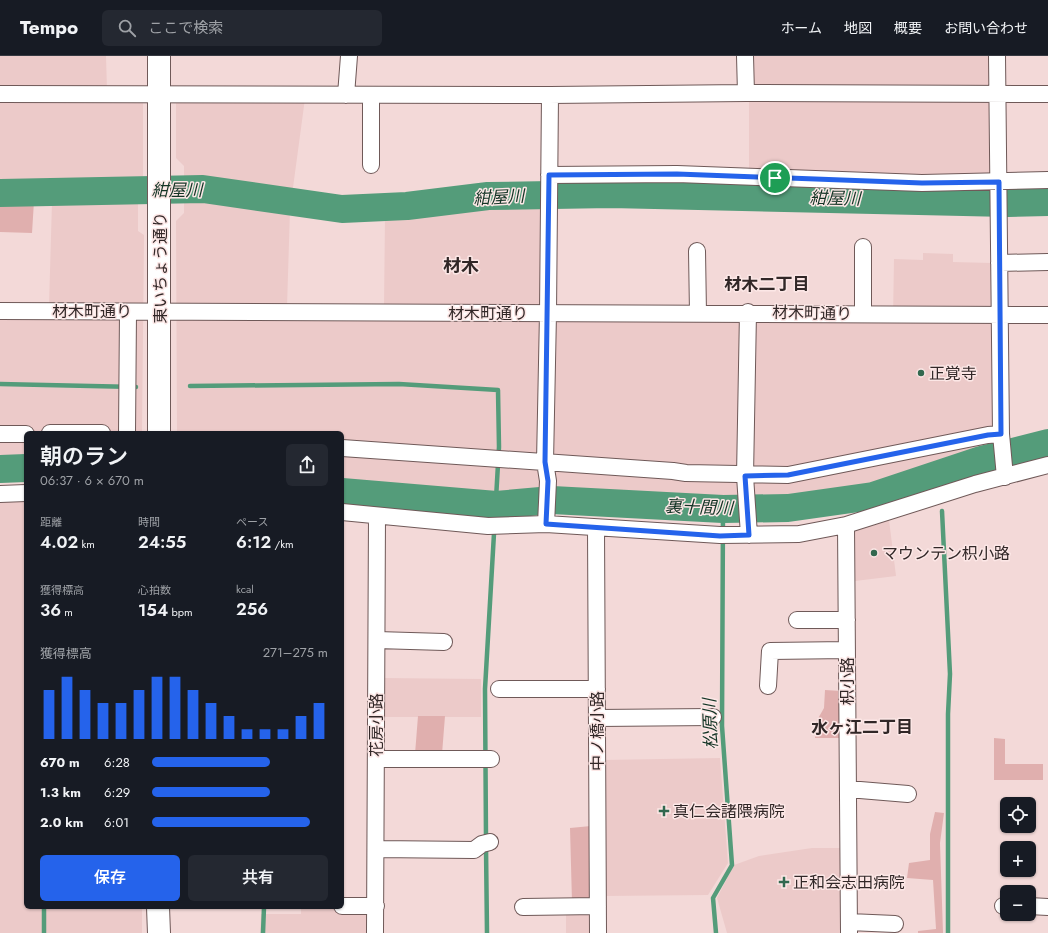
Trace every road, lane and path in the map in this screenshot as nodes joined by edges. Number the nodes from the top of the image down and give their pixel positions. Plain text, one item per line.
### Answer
1 (160, 56) edge
2 (348, 56) edge
3 (745, 56) edge
4 (997, 56) edge
5 (746, 93) junction
6 (0, 94) edge
7 (998, 94) junction
8 (1048, 94) edge
9 (160, 95) junction
10 (346, 95) junction
11 (371, 95) junction
12 (550, 95) junction
13 (371, 165) dead end
14 (1048, 180) edge
15 (999, 182) junction
16 (549, 188) junction
17 (863, 247) dead end
18 (697, 251) dead end
19 (1048, 262) edge
20 (999, 263) junction
21 (0, 311) edge
22 (128, 312) junction
23 (160, 312) junction
24 (748, 312) junction
25 (548, 313) junction
26 (698, 313) junction
27 (863, 314) junction
28 (1000, 315) junction
29 (1048, 315) edge
30 (127, 431) edge
31 (159, 431) edge
32 (0, 434) edge
33 (24, 434) edge
34 (1001, 436) junction
35 (344, 448) edge
36 (545, 462) junction
37 (1048, 465) edge
38 (1004, 475) junction
39 (745, 479) junction
40 (24, 493) edge
41 (0, 494) edge
42 (344, 512) edge
43 (377, 516) junction
44 (546, 520) junction
45 (846, 525) junction
46 (596, 528) junction
47 (749, 531) junction
48 (797, 620) dead end
49 (847, 620) junction
50 (377, 640) junction
51 (444, 642) dead end
52 (847, 650) junction
53 (768, 686) dead end
54 (597, 689) junction
55 (499, 690) dead end
56 (597, 718) junction
57 (713, 718) dead end
58 (376, 759) junction
59 (484, 759) dead end
60 (848, 789) junction
61 (908, 794) dead end
62 (486, 843) dead end
63 (376, 849) junction
64 (344, 906) edge
65 (376, 906) junction
66 (598, 906) junction
67 (1036, 906) edge
68 (523, 907) dead end
69 (1048, 907) edge
70 (158, 909) edge
71 (895, 924) dead end
72 (849, 928) edge
73 (159, 933) edge
74 (376, 933) edge
75 (598, 933) edge

1 - 9 highway, 東いちょう通り
2 - 10 street
3 - 5 street
4 - 7 street
5 - 7 street
5 - 12 street
6 - 9 street
7 - 8 street
7 - 15 street
9 - 10 street
9 - 23 highway, 東いちょう通り
10 - 11 street
11 - 12 street
11 - 13 street
12 - 16 street
14 - 15 street
15 - 16 street
15 - 20 street
16 - 25 street
17 - 27 street
18 - 26 street
19 - 20 street
20 - 28 street
21 - 22 street, 材木町通り
22 - 23 street, 材木町通り
22 - 30 street
23 - 25 street, 材木町通り
23 - 31 highway, 東いちょう通り
24 - 26 street, 材木町通り
24 - 27 street, 材木町通り
24 - 39 street
25 - 26 street, 材木町通り
25 - 36 street
27 - 28 street, 材木町通り
28 - 29 street, 材木町通り
28 - 34 street
32 - 33 street
34 - 38 street
34 - 39 street
35 - 36 street
36 - 39 street
36 - 44 street
37 - 38 street
38 - 45 street
39 - 47 street
40 - 41 street
42 - 43 street
43 - 44 street
43 - 50 street, 花房小路
44 - 46 street
45 - 47 street
45 - 49 street, 枳小路
46 - 47 street
46 - 54 street, 中ノ橋小路
48 - 49 street
49 - 52 street, 枳小路
50 - 51 street
50 - 58 street, 花房小路
52 - 53 street
52 - 60 street, 枳小路
54 - 55 street
54 - 56 street, 中ノ橋小路
56 - 57 street
56 - 66 street, 中ノ橋小路
58 - 59 street
58 - 63 street, 花房小路
60 - 61 street
60 - 72 street, 枳小路
62 - 63 street
63 - 65 street, 花房小路
64 - 65 street
65 - 74 street, 花房小路
66 - 68 street
66 - 75 street, 中ノ橋小路
67 - 69 street
70 - 73 highway
71 - 72 street

